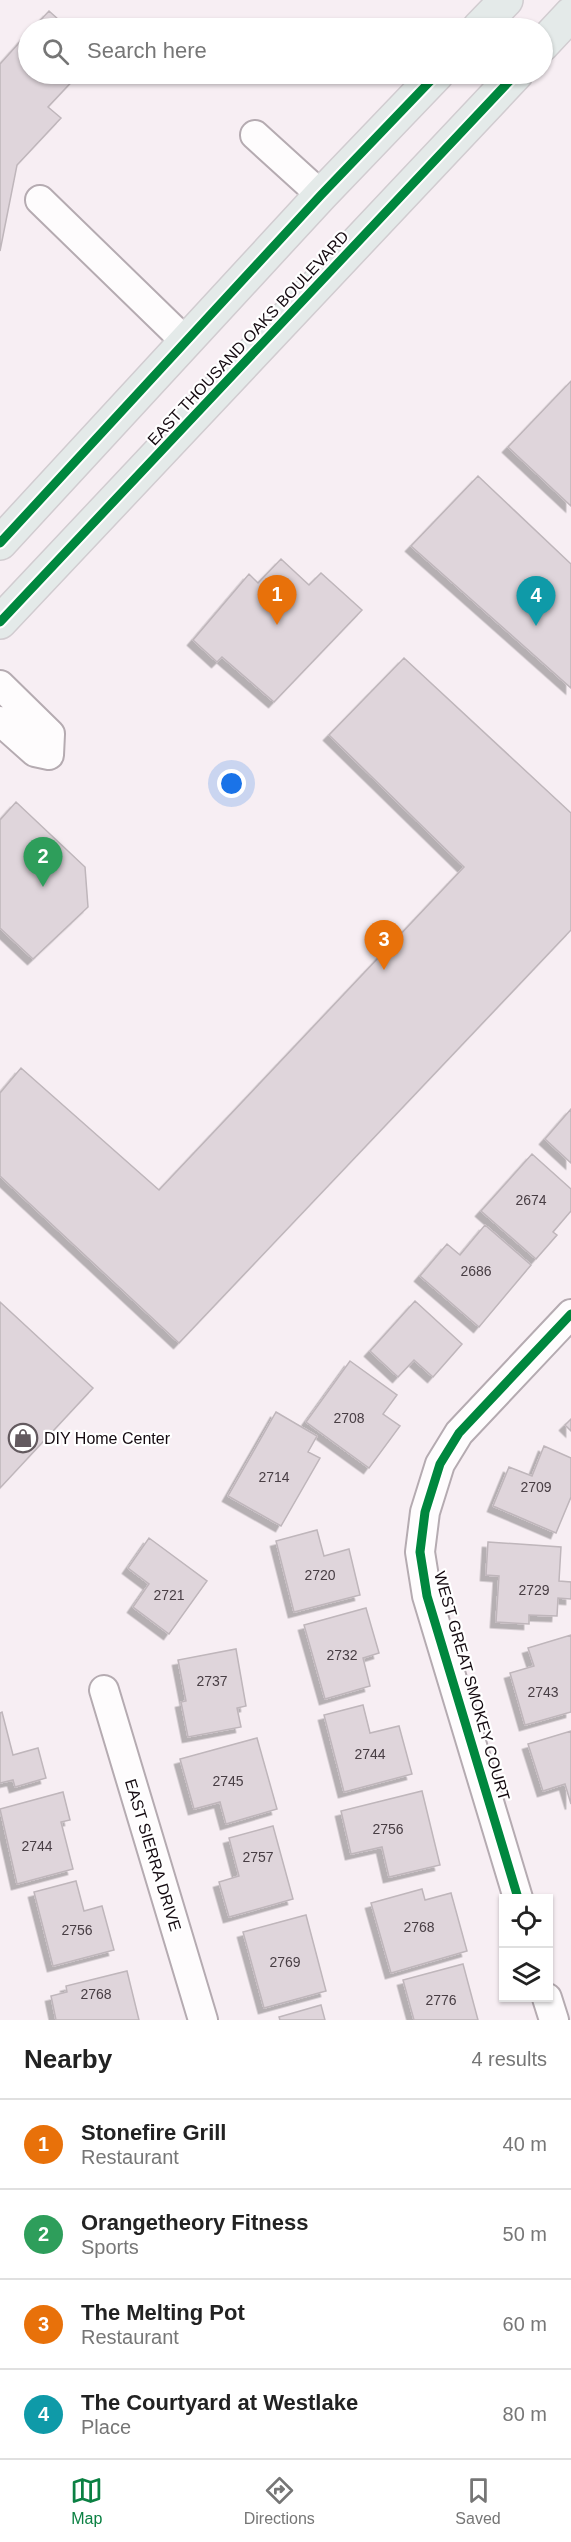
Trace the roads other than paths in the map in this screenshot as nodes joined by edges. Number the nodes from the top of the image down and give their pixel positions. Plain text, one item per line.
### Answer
1 (507, 0) edge
2 (571, 14) edge
3 (489, 18) edge
4 (553, 34) edge
5 (427, 84) edge
6 (507, 84) edge
7 (255, 135) dead end
8 (321, 195) junction
9 (40, 200) dead end
10 (185, 341) junction
11 (0, 543) edge
12 (0, 622) edge
13 (0, 685) edge
14 (0, 721) edge
15 (571, 1314) edge
16 (104, 1690) dead end
17 (516, 1894) edge
18 (548, 2002) edge
19 (203, 2020) edge
20 (554, 2020) edge

1 - 3 main road
2 - 4 main road
5 - 8 main road
6 - 12 main road, EAST THOUSAND OAKS BOULEVARD
7 - 8 street
8 - 10 main road
9 - 10 street
10 - 11 main road
13 - 14 street
15 - 17 street, WEST GREAT SMOKEY COURT
16 - 19 street, EAST SIERRA DRIVE
18 - 20 street

